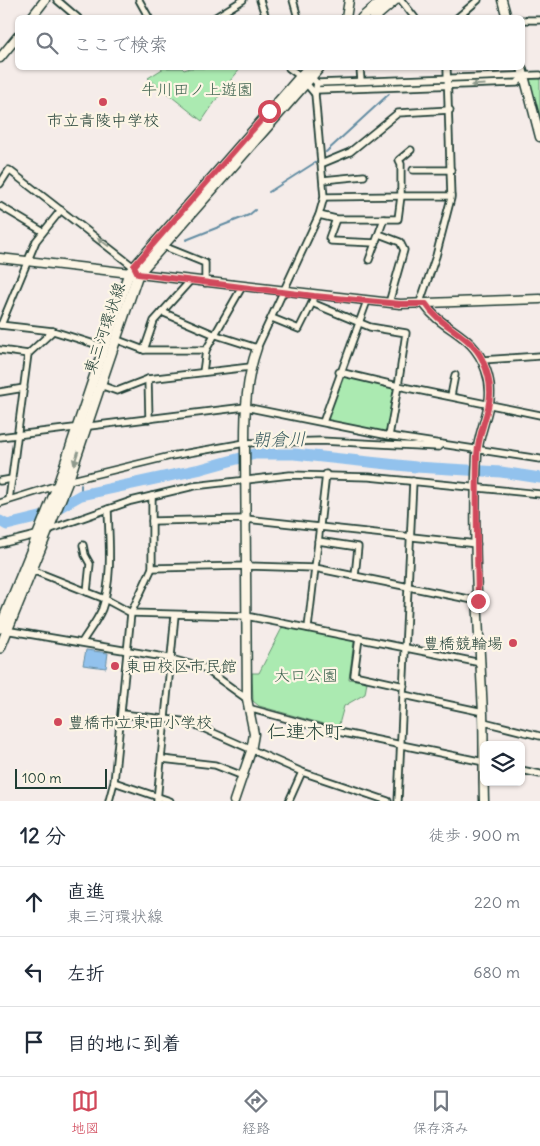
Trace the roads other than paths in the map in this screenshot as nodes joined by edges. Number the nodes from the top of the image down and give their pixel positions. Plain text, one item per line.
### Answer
1 (45, 0) edge
2 (57, 0) edge
3 (139, 0) edge
4 (243, 0) edge
5 (260, 0) edge
6 (293, 0) edge
7 (349, 0) edge
8 (383, 0) edge
9 (395, 0) edge
10 (401, 0) edge
11 (478, 0) edge
12 (502, 0) edge
13 (33, 15) edge
14 (74, 15) edge
15 (147, 15) edge
16 (219, 15) edge
17 (265, 15) edge
18 (297, 15) edge
19 (346, 15) edge
20 (366, 15) edge
21 (378, 15) edge
22 (413, 15) edge
23 (461, 15) edge
24 (506, 15) edge
25 (525, 20) edge
26 (540, 20) edge
27 (15, 40) edge
28 (0, 58) edge
29 (294, 70) edge
30 (360, 70) edge
31 (447, 70) edge
32 (522, 70) edge
33 (306, 75) edge
34 (540, 75) edge
35 (524, 76) junction
36 (448, 79) junction
37 (361, 82) junction
38 (449, 86) junction
39 (316, 89) junction
40 (450, 110) junction
41 (537, 118) edge
42 (540, 137) edge
43 (411, 150) dead end
44 (322, 164) junction
45 (413, 170) dead end
46 (451, 170) junction
47 (364, 176) dead end
48 (323, 180) junction
49 (1, 181) edge
50 (401, 196) junction
51 (451, 196) junction
52 (324, 197) junction
53 (0, 206) edge
54 (61, 210) junction
55 (319, 215) junction
56 (336, 219) junction
57 (384, 219) junction
58 (42, 231) junction
59 (379, 234) junction
60 (376, 243) junction
61 (163, 246) junction
62 (0, 258) edge
63 (369, 260) dead end
64 (29, 261) junction
65 (134, 271) junction
66 (190, 281) junction
67 (205, 283) junction
68 (242, 287) junction
69 (284, 292) junction
70 (313, 299) junction
71 (540, 299) edge
72 (367, 301) junction
73 (389, 303) junction
74 (422, 305) junction
75 (162, 312) junction
76 (272, 318) junction
77 (360, 324) junction
78 (0, 325) edge
79 (53, 332) junction
80 (213, 334) junction
81 (115, 339) junction
82 (104, 347) junction
83 (257, 348) junction
84 (0, 350) edge
85 (144, 350) junction
86 (206, 350) junction
87 (28, 354) junction
88 (540, 356) edge
89 (482, 360) junction
90 (250, 367) junction
91 (203, 372) junction
92 (339, 372) junction
93 (455, 375) dead end
94 (148, 379) junction
95 (100, 385) junction
96 (398, 386) junction
97 (24, 388) junction
98 (0, 392) edge
99 (451, 396) junction
100 (490, 404) junction
101 (245, 407) junction
102 (540, 415) edge
103 (149, 419) junction
104 (322, 422) junction
105 (86, 426) junction
106 (77, 429) junction
107 (18, 435) junction
108 (389, 436) junction
109 (0, 438) edge
110 (245, 444) junction
111 (478, 452) junction
112 (540, 459) edge
113 (326, 474) junction
114 (246, 478) junction
115 (12, 479) junction
116 (0, 481) edge
117 (413, 481) junction
118 (62, 485) junction
119 (477, 487) junction
120 (540, 494) edge
121 (152, 496) junction
122 (10, 500) junction
123 (0, 503) edge
124 (108, 509) junction
125 (246, 519) junction
126 (152, 520) junction
127 (319, 526) junction
128 (46, 529) junction
129 (411, 537) junction
130 (318, 542) junction
131 (0, 544) edge
132 (477, 544) junction
133 (83, 545) dead end
134 (247, 566) junction
135 (152, 568) junction
136 (315, 568) junction
137 (32, 570) junction
138 (355, 576) junction
139 (408, 588) junction
140 (88, 592) junction
141 (105, 599) junction
142 (478, 601) junction
143 (131, 613) junction
144 (175, 615) junction
145 (246, 616) junction
146 (2, 628) edge
147 (308, 628) junction
148 (359, 638) junction
149 (82, 642) junction
150 (405, 647) junction
151 (0, 648) edge
152 (128, 650) junction
153 (172, 660) junction
154 (481, 663) junction
155 (404, 686) junction
156 (404, 695) junction
157 (247, 699) junction
158 (248, 708) junction
159 (483, 712) junction
160 (122, 714) junction
161 (165, 720) junction
162 (484, 722) junction
163 (540, 736) edge
164 (484, 741) edge
165 (401, 744) junction
166 (252, 751) junction
167 (162, 759) junction
168 (480, 761) edge
169 (525, 771) edge
170 (302, 772) junction
171 (540, 774) edge
172 (243, 776) junction
173 (114, 782) junction
174 (484, 786) edge
175 (157, 798) edge
176 (109, 801) edge
177 (170, 801) edge
178 (234, 801) edge
179 (289, 801) edge
180 (388, 801) edge
181 (398, 801) edge
182 (484, 801) edge

1 - 13 street
2 - 14 street
3 - 15 street
4 - 16 street
5 - 17 street
6 - 18 street
7 - 19 street
8 - 20 main road
9 - 21 main road
10 - 22 street
11 - 23 street
12 - 24 street
25 - 26 street
27 - 28 street
29 - 33 street
30 - 37 street
31 - 36 street
32 - 35 street
33 - 39 street
33 - 39 street
33 - 61 main road, 東三河環状線
33 - 65 main road, 東三河環状線
34 - 35 street
35 - 36 street
35 -> 38 street
35 - 41 street
36 - 37 street
36 - 38 street
37 - 39 street
38 - 39 street
38 - 40 street
39 - 44 street
40 - 44 street
40 - 46 street
41 - 42 street
43 - 50 street
44 - 48 street
45 - 46 street
46 - 51 street
47 - 48 street
48 - 52 street
49 - 54 street
50 - 51 street
50 - 52 street
50 - 57 street
51 - 74 street
52 - 55 street
53 - 58 street
54 - 58 street
65 -> 54 street
55 - 56 street
55 - 69 street
56 - 57 street
56 - 60 street
57 - 59 street
58 - 64 street
59 - 60 street
59 - 73 street
60 - 63 street
61 - 65 main road, 東三河環状線
61 - 67 street
62 - 64 street
64 - 65 street
64 - 78 street
65 - 66 street
65 - 81 main road, 東三河環状線
65 - 82 main road, 東三河環状線
66 - 67 street
66 - 75 street
67 - 68 street
68 - 69 street
68 - 80 street
69 - 70 street
69 - 76 street
70 - 72 street
70 - 76 street
70 - 77 street
71 - 74 street
72 - 73 street
72 - 77 street
73 - 74 street
74 - 89 street
75 - 80 street
75 - 85 street
76 - 83 street
77 - 92 street
77 - 96 street
78 - 79 street
79 - 82 street
79 - 87 street
80 - 83 street
80 - 86 street
81 - 85 street
81 - 95 main road, 東三河環状線
82 - 106 main road, 東三河環状線
83 - 90 street
84 - 87 street
85 - 86 street
86 - 91 street
87 - 97 street
88 - 89 street
89 - 100 street
90 - 91 street
90 - 101 street
91 - 94 street
92 - 96 street
92 - 104 street
93 - 99 street
94 - 95 street
94 - 103 street
95 - 105 main road, 東三河環状線
96 - 99 street
96 - 108 street
97 - 98 street
97 - 107 street
99 - 100 street
100 - 102 street
100 - 111 street
101 - 103 street
101 - 104 street
101 - 110 street
103 - 105 street
104 - 108 street
105 - 106 street
105 -> 118 main road, 東三河環状線
106 - 107 street
106 - 118 main road, 東三河環状線
107 - 109 street
107 - 115 street
108 - 111 street
110 - 111 street
110 - 114 street
110 - 118 street
111 - 112 street
111 - 119 street
113 - 114 street
113 - 117 street
113 - 127 street
114 - 121 street
114 - 125 street
115 - 116 street
115 - 122 street
117 - 119 street
117 - 129 street
118 - 122 street
118 - 128 main road, 東三河環状線
119 - 120 street
119 - 132 street
121 - 124 street
121 - 126 street
122 - 123 street
124 - 128 street
124 - 141 street
125 - 126 street
125 - 127 street
125 - 134 street
126 - 135 street
127 - 129 street
127 - 130 street
128 - 131 street
128 - 137 main road, 東三河環状線
128 - 146 main road, 東三河環状線
129 - 132 street
129 - 139 street
130 - 136 street
130 - 138 street
132 - 142 street
133 - 140 street
134 - 135 street
134 - 136 street
134 - 145 street
135 - 143 street
136 - 138 street
136 - 147 street
137 - 140 street
137 - 146 main road, 東三河環状線
138 - 139 street
139 - 142 street
139 - 150 street
140 - 141 street
141 - 143 street
141 - 149 street
142 - 154 street
143 - 144 street
143 - 152 street
144 - 145 street
144 - 153 street
145 - 147 street
145 - 157 street
146 - 149 street
146 - 151 main road, 東三河環状線
147 - 148 street
148 - 150 street
148 - 155 street
149 - 152 street
150 - 154 street
150 - 155 street
152 - 153 street
152 - 160 street
153 - 157 street
153 - 161 street
154 - 159 street
155 - 156 street
156 - 159 street
156 - 165 street
157 - 158 street
158 - 165 street
158 - 166 street
159 - 162 street
160 - 161 street
160 - 173 street
161 - 166 street
161 - 167 street
162 - 163 street
162 - 164 street
165 - 168 street
165 - 181 street
166 - 170 street
166 - 172 street
167 - 172 street
167 - 175 street
169 - 171 street
170 - 179 street
170 - 180 street
172 - 178 street
173 - 175 street
173 - 176 street
174 - 182 street
175 - 177 street

